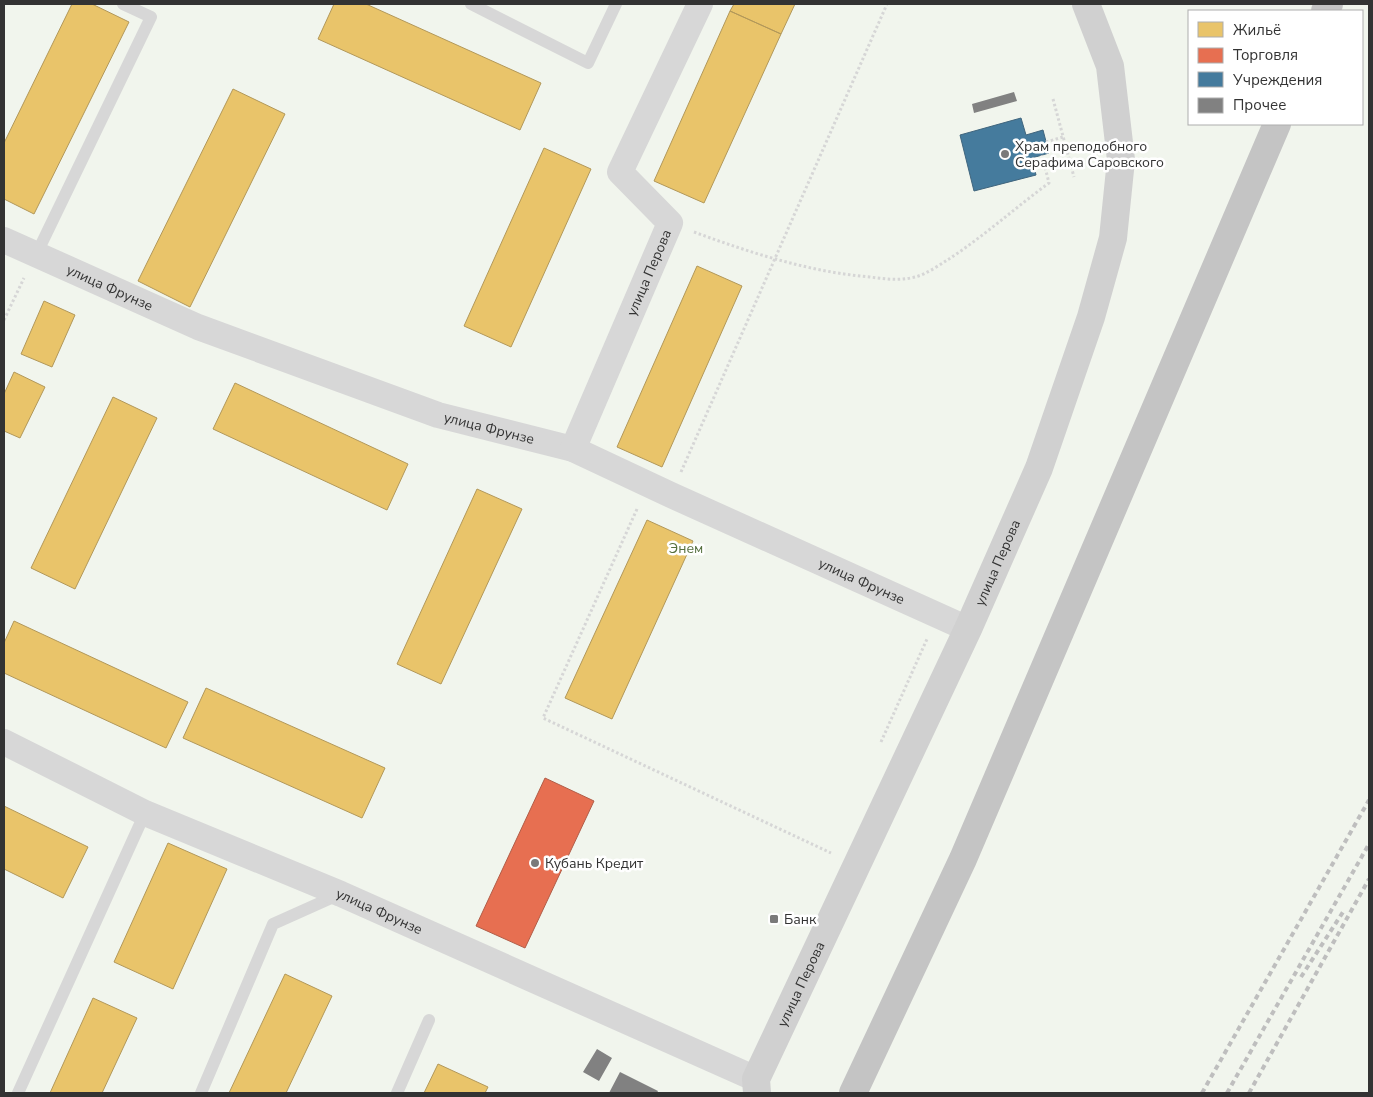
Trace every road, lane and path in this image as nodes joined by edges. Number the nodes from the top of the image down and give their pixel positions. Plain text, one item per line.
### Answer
1 (123, 4) edge
2 (471, 4) edge
3 (616, 4) edge
4 (700, 4) edge
5 (887, 4) edge
6 (1086, 4) edge
7 (1053, 99) dead end
8 (1277, 125) edge
9 (1063, 137) junction
10 (1046, 142) dead end
11 (1042, 155) dead end
12 (1074, 177) dead end
13 (670, 223) junction
14 (4, 240) edge
15 (36, 255) junction
16 (775, 258) junction
17 (4, 320) edge
18 (573, 449) junction
19 (648, 484) junction
20 (671, 495) junction
21 (968, 630) junction
22 (4, 742) edge
23 (145, 813) junction
24 (832, 853) dead end
25 (341, 894) junction
26 (429, 1020) dead end
27 (757, 1086) edge
28 (18, 1093) edge
29 (201, 1093) edge
30 (397, 1093) edge
31 (853, 1093) edge

1 - 15 lane
2 - 3 lane
4 - 13 street, улица Перова
5 - 16 path
6 - 21 street, улица Перова
7 - 9 path
8 - 31 highway
9 - 10 path
9 - 12 path
11 - 16 path
13 - 16 path
13 - 18 street, улица Перова
14 - 15 street, улица Фрунзе
15 - 17 path
15 - 18 street, улица Фрунзе
16 - 20 path
18 - 19 street, улица Фрунзе
19 - 20 street, улица Фрунзе
19 - 24 path
20 - 21 street, улица Фрунзе
21 - 27 street, улица Перова
22 - 23 street, улица Фрунзе
23 - 25 street, улица Фрунзе
23 - 28 lane
25 - 27 street, улица Фрунзе
25 - 29 lane
26 - 30 lane

